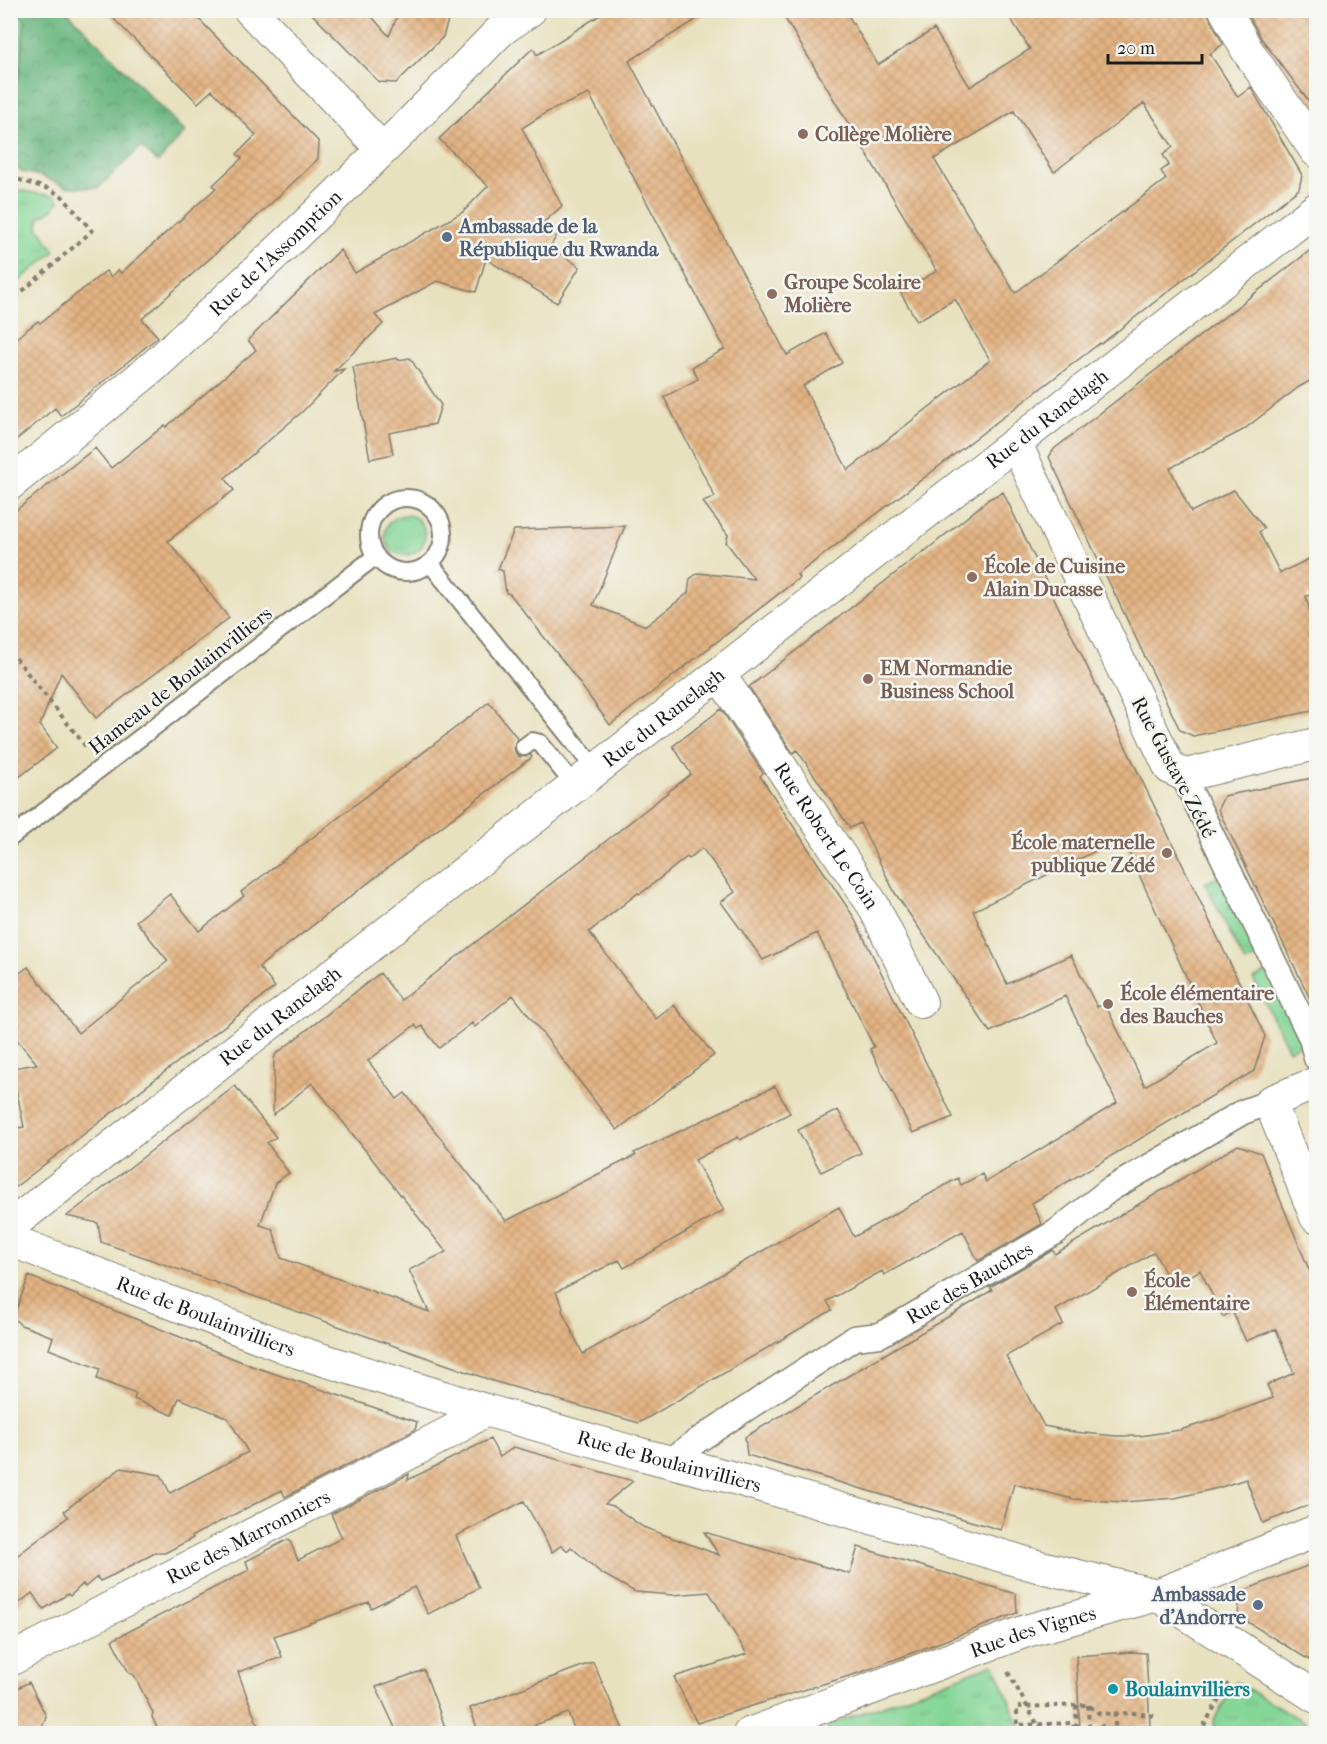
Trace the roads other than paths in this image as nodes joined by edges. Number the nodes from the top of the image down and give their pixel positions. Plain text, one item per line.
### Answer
1 (250, 10) edge
2 (530, 10) edge
3 (1225, 10) edge
4 (499, 20) edge
5 (382, 149) junction
6 (1317, 152) edge
7 (1317, 209) edge
8 (1016, 444) junction
9 (10, 484) edge
10 (376, 556) junction
11 (430, 563) junction
12 (719, 674) junction
13 (1317, 744) edge
14 (524, 747) dead end
15 (1182, 774) junction
16 (585, 778) junction
17 (10, 838) edge
18 (921, 1002) dead end
19 (1317, 1058) edge
20 (1317, 1083) edge
21 (1270, 1102) junction
22 (1317, 1217) edge
23 (10, 1226) edge
24 (10, 1240) edge
25 (485, 1410) junction
26 (670, 1461) junction
27 (1317, 1531) edge
28 (1157, 1595) junction
29 (10, 1660) edge
30 (1317, 1697) edge
31 (801, 1725) edge
32 (749, 1734) edge

1 - 5 street
2 - 4 street, Rue de l'Assomption
3 - 6 street
4 - 5 street, Rue de l'Assomption
5 - 9 street, Rue de l'Assomption
7 - 8 street, Rue du Ranelagh
8 - 12 street, Rue du Ranelagh
8 - 15 street, Rue Gustave Zédé
10 - 11 lane
10 - 11 lane
10 - 17 lane, Hameau de Boulainvilliers
11 - 16 lane
12 - 16 street, Rue du Ranelagh
12 - 18 street, Rue Robert Le Coin
13 - 15 street
14 - 16 lane
15 - 19 street, Rue Gustave Zédé
16 - 23 street, Rue du Ranelagh
20 - 21 street
21 - 22 street
21 - 26 street, Rue des Bauches
24 - 25 street, Rue de Boulainvilliers
25 - 26 street, Rue de Boulainvilliers
25 - 29 street, Rue des Marronniers
26 - 28 street, Rue de Boulainvilliers
27 - 28 street, Rue des Vignes
28 - 30 street, Rue de Boulainvilliers
28 - 31 street, Rue des Vignes
31 - 32 street, Rue des Vignes

